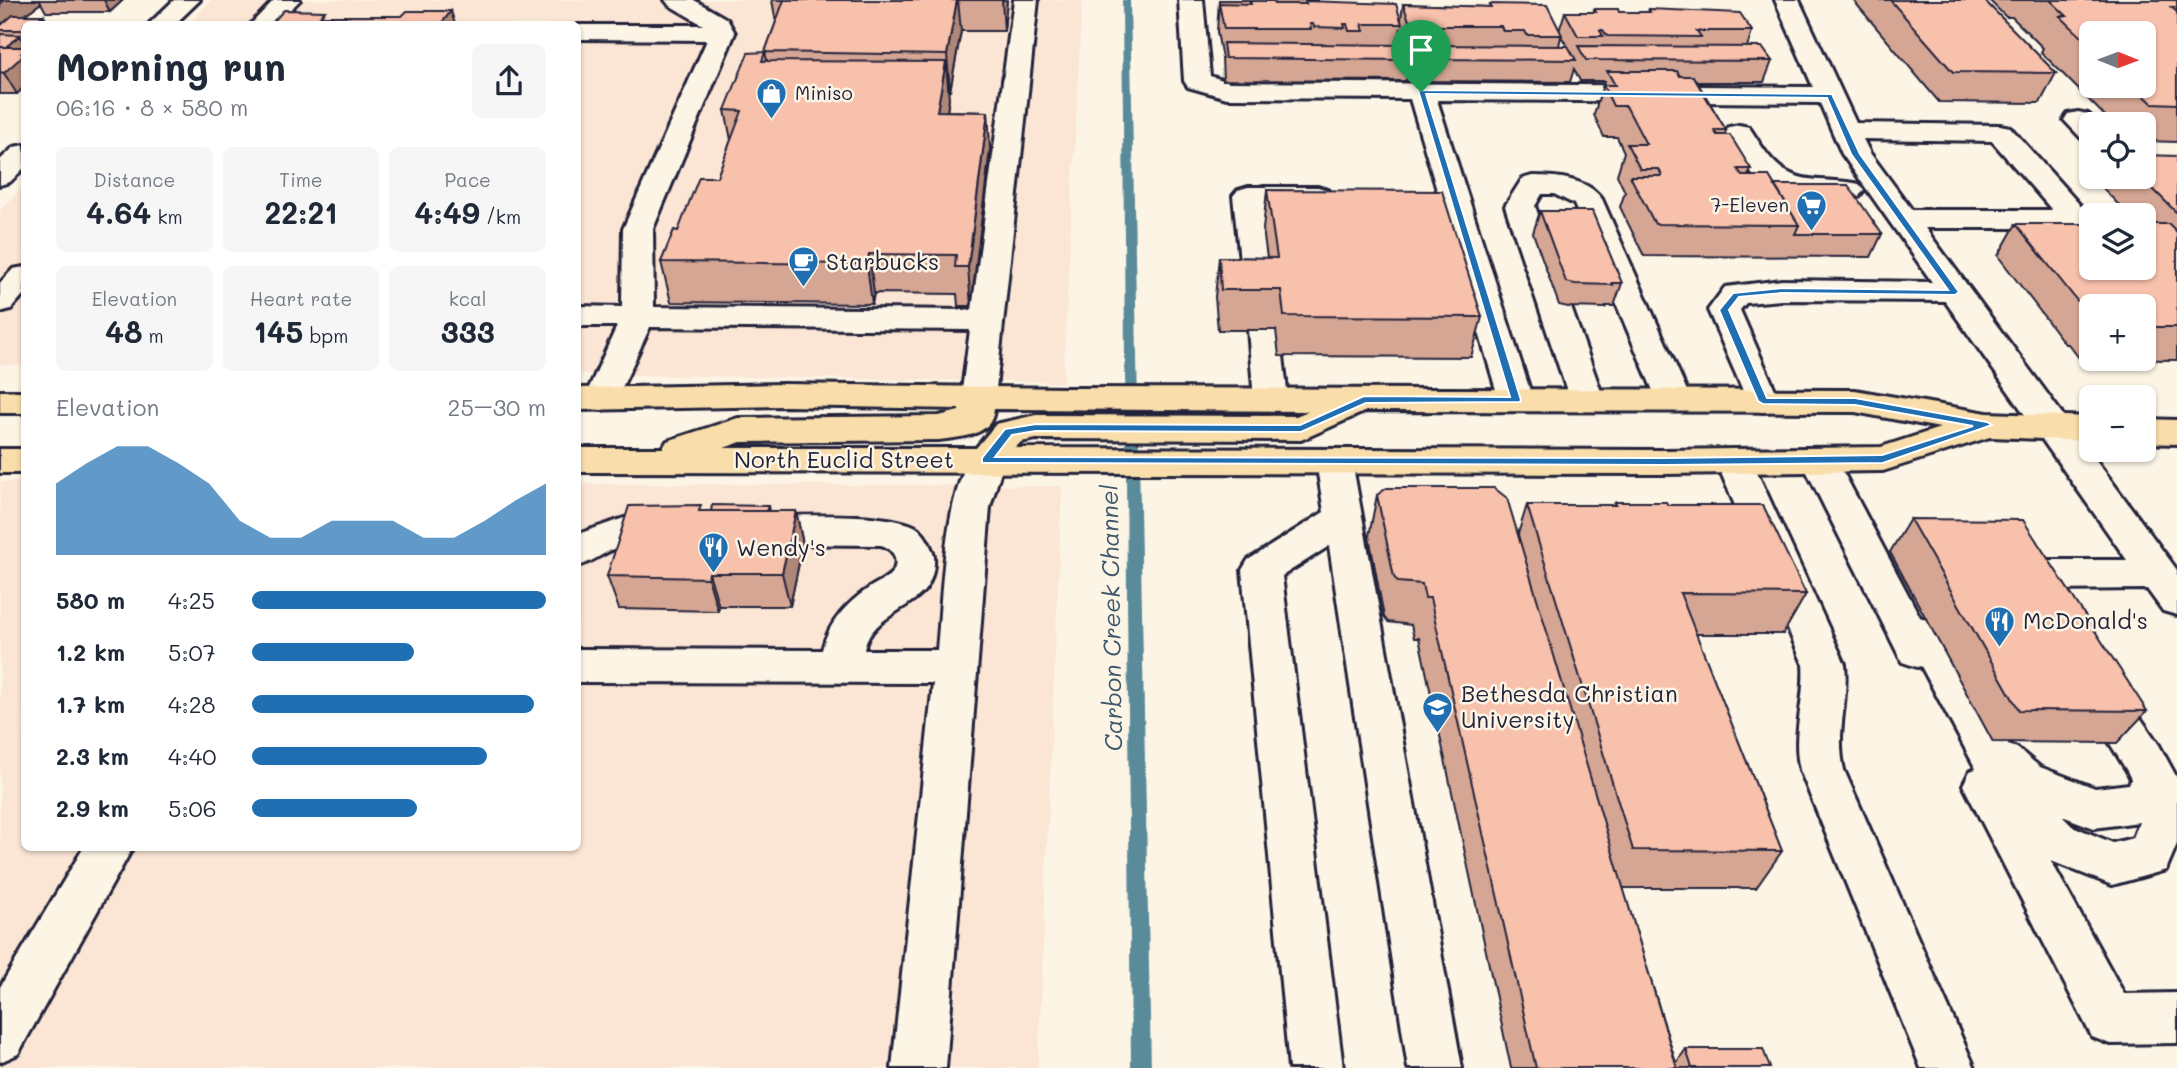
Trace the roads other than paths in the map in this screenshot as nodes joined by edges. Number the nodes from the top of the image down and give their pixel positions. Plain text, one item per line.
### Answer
1 (188, 0) edge
2 (288, 0) edge
3 (677, 0) edge
4 (1026, 0) edge
5 (1191, 0) edge
6 (1787, 0) edge
7 (164, 21) edge
8 (266, 21) edge
9 (581, 32) edge
10 (723, 33) junction
11 (1421, 92) junction
12 (1829, 95) junction
13 (1846, 131) junction
14 (1739, 133) dead end
15 (0, 139) edge
16 (21, 139) edge
17 (21, 156) edge
18 (0, 176) edge
19 (1883, 192) junction
20 (1344, 196) edge
21 (1902, 219) junction
22 (21, 280) edge
23 (1955, 292) junction
24 (0, 304) edge
25 (21, 314) edge
26 (581, 316) edge
27 (638, 316) junction
28 (989, 320) junction
29 (978, 398) junction
30 (589, 399) edge
31 (1271, 399) junction
32 (1364, 399) junction
33 (1516, 400) junction
34 (1587, 400) junction
35 (1674, 400) junction
36 (1763, 401) junction
37 (0, 402) edge
38 (21, 402) edge
39 (1987, 425) junction
40 (2054, 428) junction
41 (1068, 429) junction
42 (1214, 429) junction
43 (2079, 429) edge
44 (2156, 431) edge
45 (2177, 432) edge
46 (581, 460) edge
47 (655, 460) junction
48 (1819, 460) junction
49 (0, 461) edge
50 (21, 461) edge
51 (986, 461) junction
52 (1334, 461) junction
53 (1734, 461) junction
54 (1344, 517) junction
55 (1860, 540) junction
56 (1901, 540) dead end
57 (581, 550) edge
58 (2168, 587) edge
59 (1905, 628) junction
60 (581, 665) edge
61 (839, 667) junction
62 (957, 667) junction
63 (2168, 767) edge
64 (107, 851) edge
65 (2177, 1018) edge
66 (0, 1036) edge
67 (919, 1068) edge
68 (1316, 1068) edge
69 (1435, 1068) edge
70 (1948, 1068) edge

1 - 7 street
2 - 8 street
3 - 10 street
4 - 28 street
5 - 11 street
6 - 12 street
9 - 10 street
10 - 27 street
11 - 12 street
11 - 33 street
12 - 13 street
13 - 19 street
13 - 21 street
14 - 19 street
15 - 16 street
17 - 18 street
19 - 21 street
20 - 31 street
21 - 23 street
22 - 24 street
23 - 36 street
23 - 40 street
24 - 25 street
26 - 27 street
27 - 28 street
27 - 30 street
28 - 29 street
29 - 30 main road, North Euclid Street
29 - 41 main road, North Euclid Street
29 - 47 main road
31 - 32 main road, North Euclid Street
31 - 42 main road, North Euclid Street
32 - 33 main road, North Euclid Street
32 - 42 main road
33 - 34 main road, North Euclid Street
34 - 35 main road, North Euclid Street
34 - 35 street
35 - 36 main road, North Euclid Street
36 - 39 main road, North Euclid Street
37 - 38 main road
39 - 40 main road, North Euclid Street
39 - 48 main road, North Euclid Street
40 - 43 main road, North Euclid Street
40 - 58 street
41 - 42 main road, North Euclid Street
41 - 42 main road, North Euclid Street
41 - 51 main road, North Euclid Street
42 - 52 main road, North Euclid Street
44 - 45 main road
46 - 47 main road, North Euclid Street
47 - 51 main road, North Euclid Street
48 - 53 main road, North Euclid Street
48 - 55 street
49 - 50 main road
51 - 62 street
52 - 53 main road, North Euclid Street
52 - 54 street
53 - 70 street
54 - 68 street
54 - 69 street
55 - 56 street
55 - 59 street
57 - 61 street
58 - 63 street
59 - 63 street
59 - 65 street
60 - 61 street
61 - 62 street
62 - 67 street
64 - 66 street

